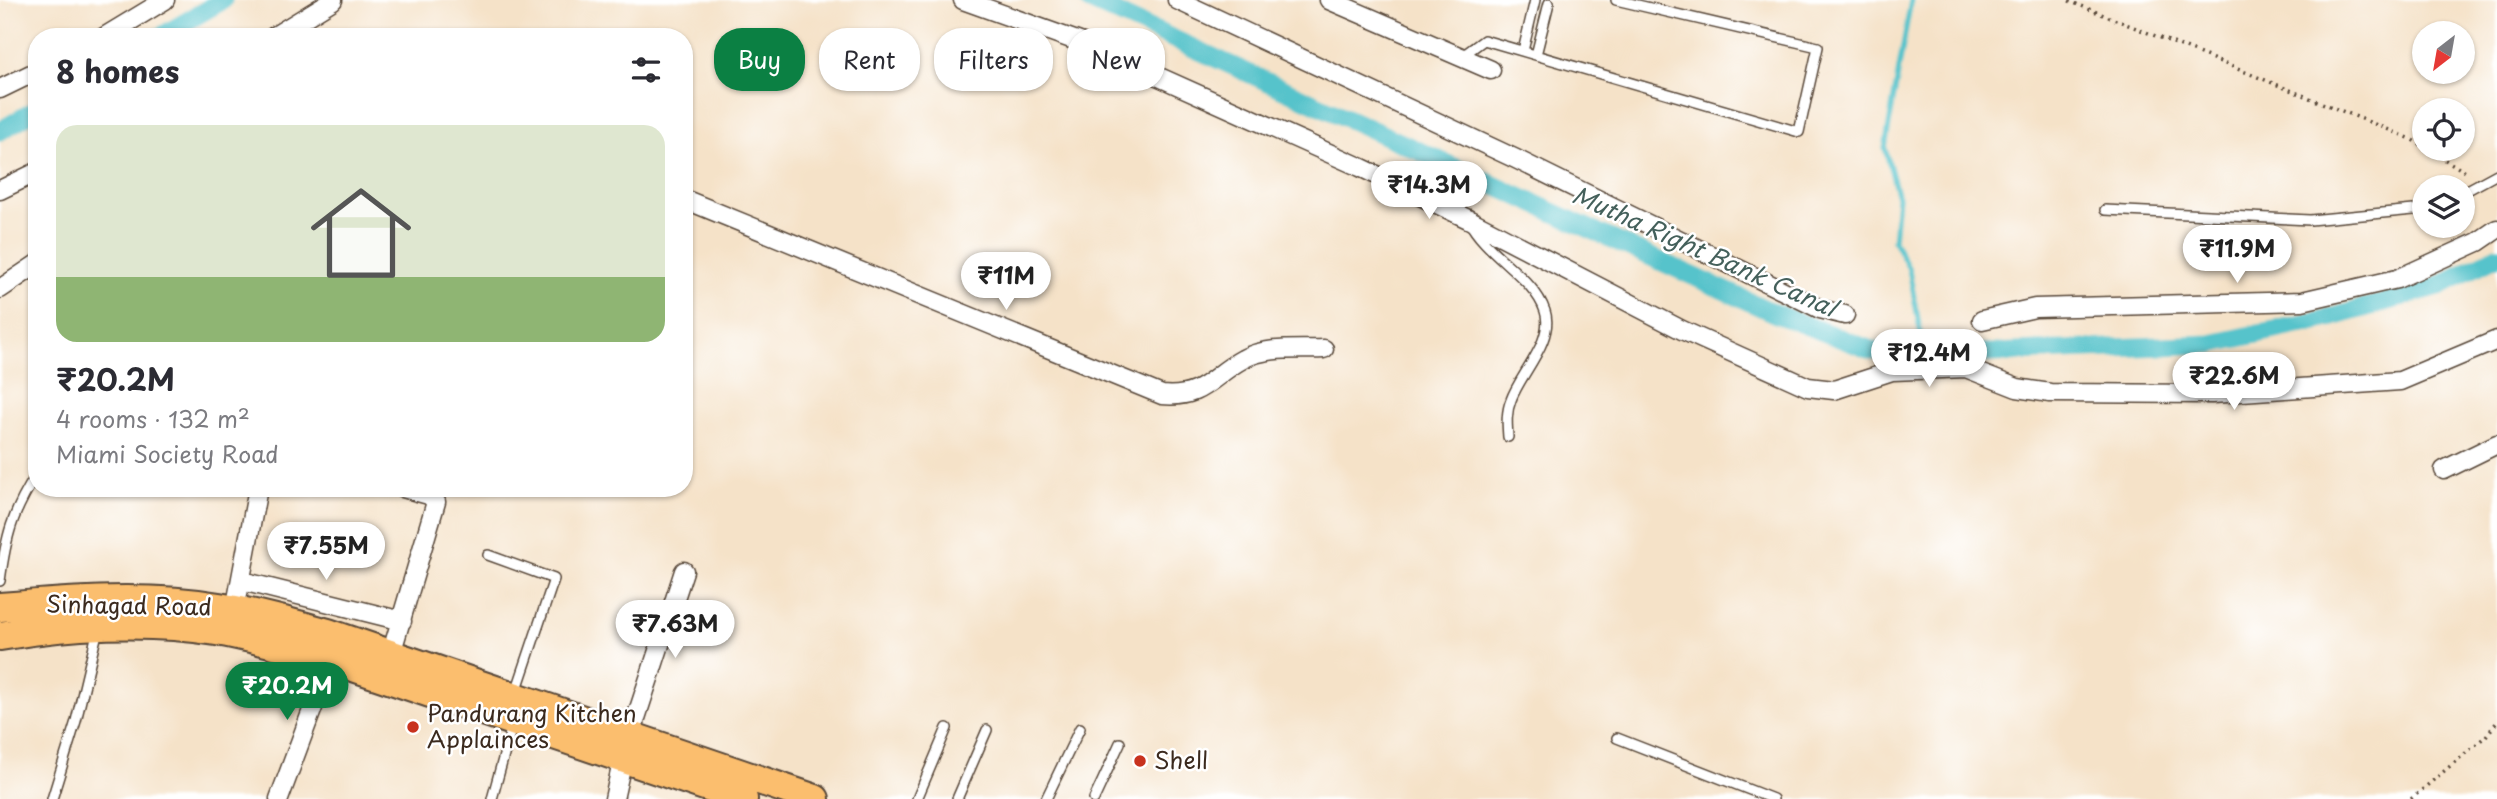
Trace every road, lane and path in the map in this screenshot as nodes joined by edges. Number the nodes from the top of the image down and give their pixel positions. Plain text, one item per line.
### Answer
1 (165, 0) edge
2 (333, 0) edge
3 (963, 0) edge
4 (1177, 0) edge
5 (1329, 0) edge
6 (1535, 0) edge
7 (1616, 0) edge
8 (2069, 1) edge
9 (1549, 3) dead end
10 (119, 28) edge
11 (288, 28) edge
12 (1523, 51) junction
13 (1536, 55) junction
14 (1461, 57) junction
15 (1491, 70) dead end
16 (28, 75) edge
17 (0, 89) edge
18 (2412, 140) edge
19 (2447, 161) edge
20 (2497, 174) edge
21 (28, 176) edge
22 (2483, 183) junction
23 (2475, 186) edge
24 (0, 190) edge
25 (693, 203) edge
26 (2105, 210) dead end
27 (2412, 210) edge
28 (1468, 219) junction
29 (2497, 229) edge
30 (28, 270) edge
31 (0, 289) edge
32 (1845, 315) dead end
33 (1982, 320) dead end
34 (2497, 340) edge
35 (1324, 349) dead end
36 (1508, 437) dead end
37 (2497, 444) edge
38 (2444, 470) dead end
39 (28, 488) edge
40 (256, 497) edge
41 (431, 497) edge
42 (488, 555) dead end
43 (684, 571) dead end
44 (0, 581) edge
45 (242, 581) junction
46 (0, 607) edge
47 (235, 610) junction
48 (402, 621) junction
49 (98, 627) junction
50 (0, 636) edge
51 (391, 654) junction
52 (331, 659) junction
53 (514, 708) junction
54 (2497, 722) edge
55 (947, 728) dead end
56 (1080, 728) dead end
57 (987, 730) dead end
58 (1617, 738) dead end
59 (1120, 743) dead end
60 (627, 747) junction
61 (702, 792) edge
62 (52, 799) edge
63 (279, 799) edge
64 (492, 799) edge
65 (614, 799) edge
66 (744, 799) edge
67 (815, 799) edge
68 (917, 799) edge
69 (957, 799) edge
70 (1046, 799) edge
71 (1094, 799) edge
72 (1773, 799) edge
73 (2411, 799) edge

1 - 10 street
2 - 11 street
3 - 28 street
4 - 32 street
5 - 14 street
6 - 12 lane
7 - 13 lane
8 - 18 path
9 - 13 lane
12 - 13 lane
12 - 14 lane
14 - 15 street
16 - 17 street
19 - 22 path
20 - 22 lane
21 - 24 street
22 - 23 lane
25 - 35 street
26 - 27 lane
28 - 34 street
28 - 36 lane
29 - 33 street
30 - 31 street
37 - 38 street
39 - 44 lane
40 - 45 street
41 - 48 street
42 - 53 lane
43 - 60 street
45 - 47 street
45 - 48 street
46 - 47 main road, Sinhagad Road
47 - 51 main road, Sinhagad Road
48 - 51 street
49 - 50 main road, Sinhagad Road
49 - 52 main road, Sinhagad Road
49 - 62 lane
51 - 53 main road, Sinhagad Road
52 - 53 main road, Sinhagad Road
52 - 63 street
53 - 60 main road, Sinhagad Road
53 - 64 lane
54 - 73 path
55 - 68 lane
56 - 70 lane
57 - 69 lane
58 - 72 lane
59 - 71 lane
60 - 61 main road, Sinhagad Road
60 - 65 street
60 - 67 main road, Sinhagad Road
61 - 66 main road, Sinhagad Road

